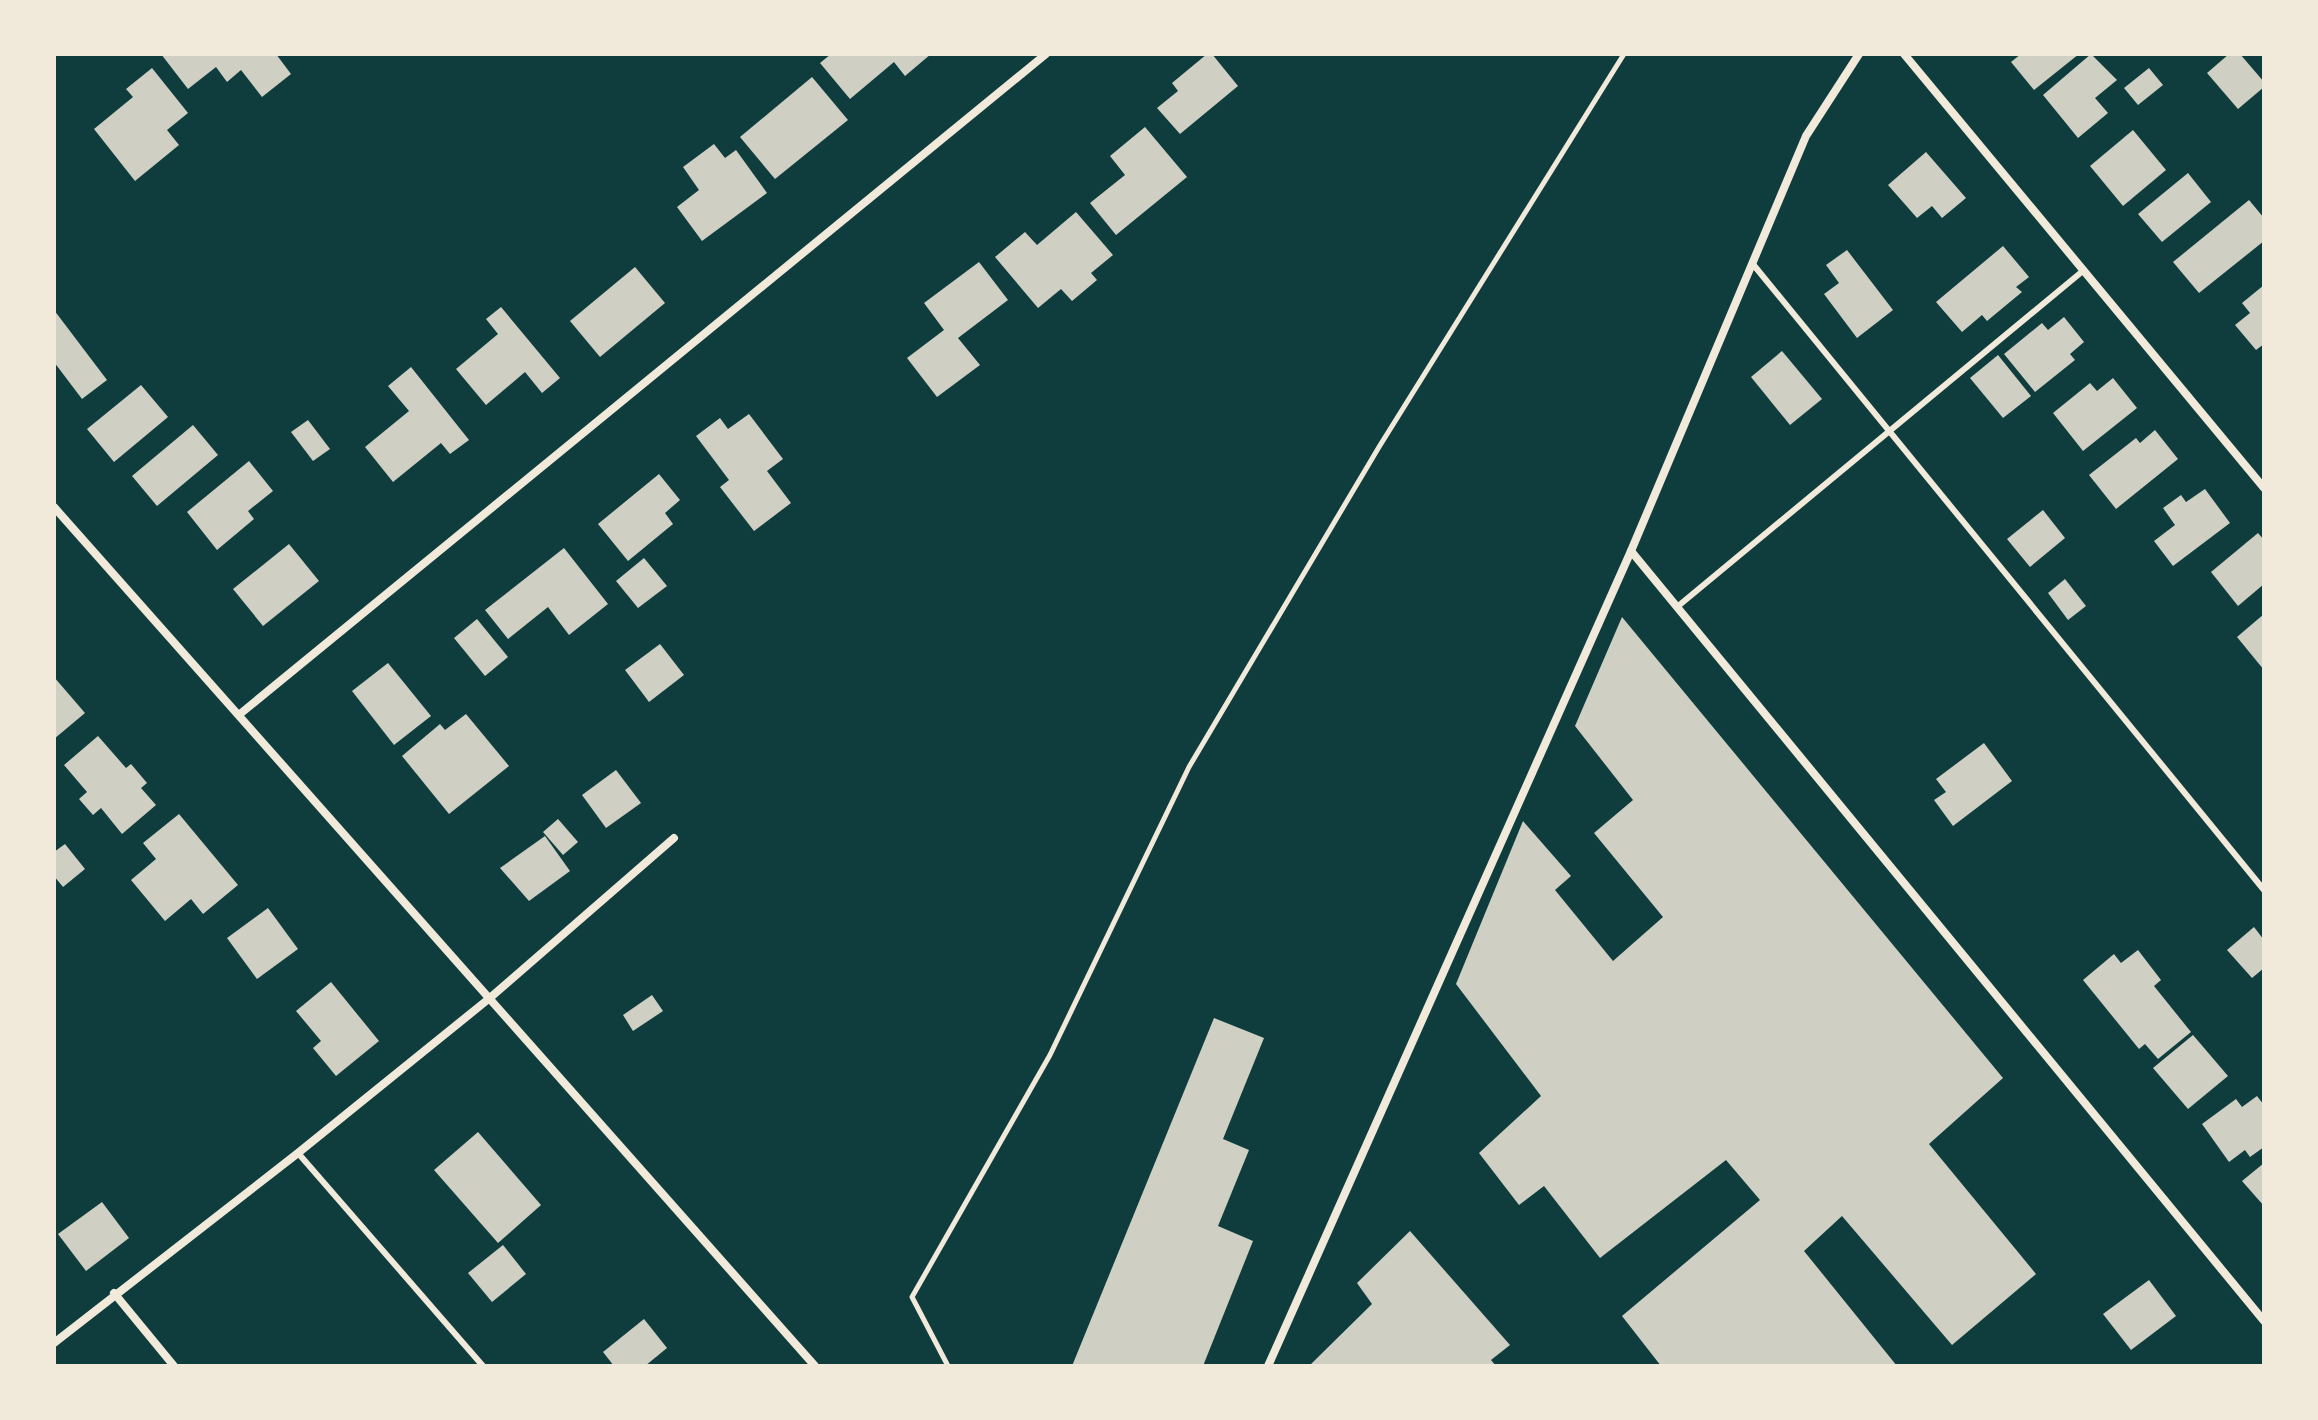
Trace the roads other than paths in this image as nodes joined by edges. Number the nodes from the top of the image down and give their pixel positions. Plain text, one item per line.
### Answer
1 (1046, 54) edge
2 (1859, 54) edge
3 (1904, 54) edge
4 (1752, 263) junction
5 (2084, 270) junction
6 (1890, 433) junction
7 (2264, 488) edge
8 (54, 507) edge
9 (1631, 551) junction
10 (1677, 607) junction
11 (240, 714) junction
12 (674, 838) dead end
13 (2264, 890) edge
14 (491, 997) junction
15 (298, 1153) junction
16 (114, 1293) junction
17 (2264, 1321) edge
18 (54, 1343) edge
19 (174, 1366) edge
20 (483, 1366) edge
21 (815, 1366) edge
22 (1268, 1366) edge

1 - 11 street
2 - 4 street
3 - 5 street
4 - 6 lane
4 - 9 street
5 - 6 lane
5 - 7 street
6 - 10 lane
6 - 13 lane
8 - 11 street
9 - 10 street
9 - 22 street
10 - 17 street
11 - 14 street
12 - 14 street
14 - 15 street
14 - 21 street
15 - 16 street
15 - 20 lane
16 - 18 street
16 - 19 street

